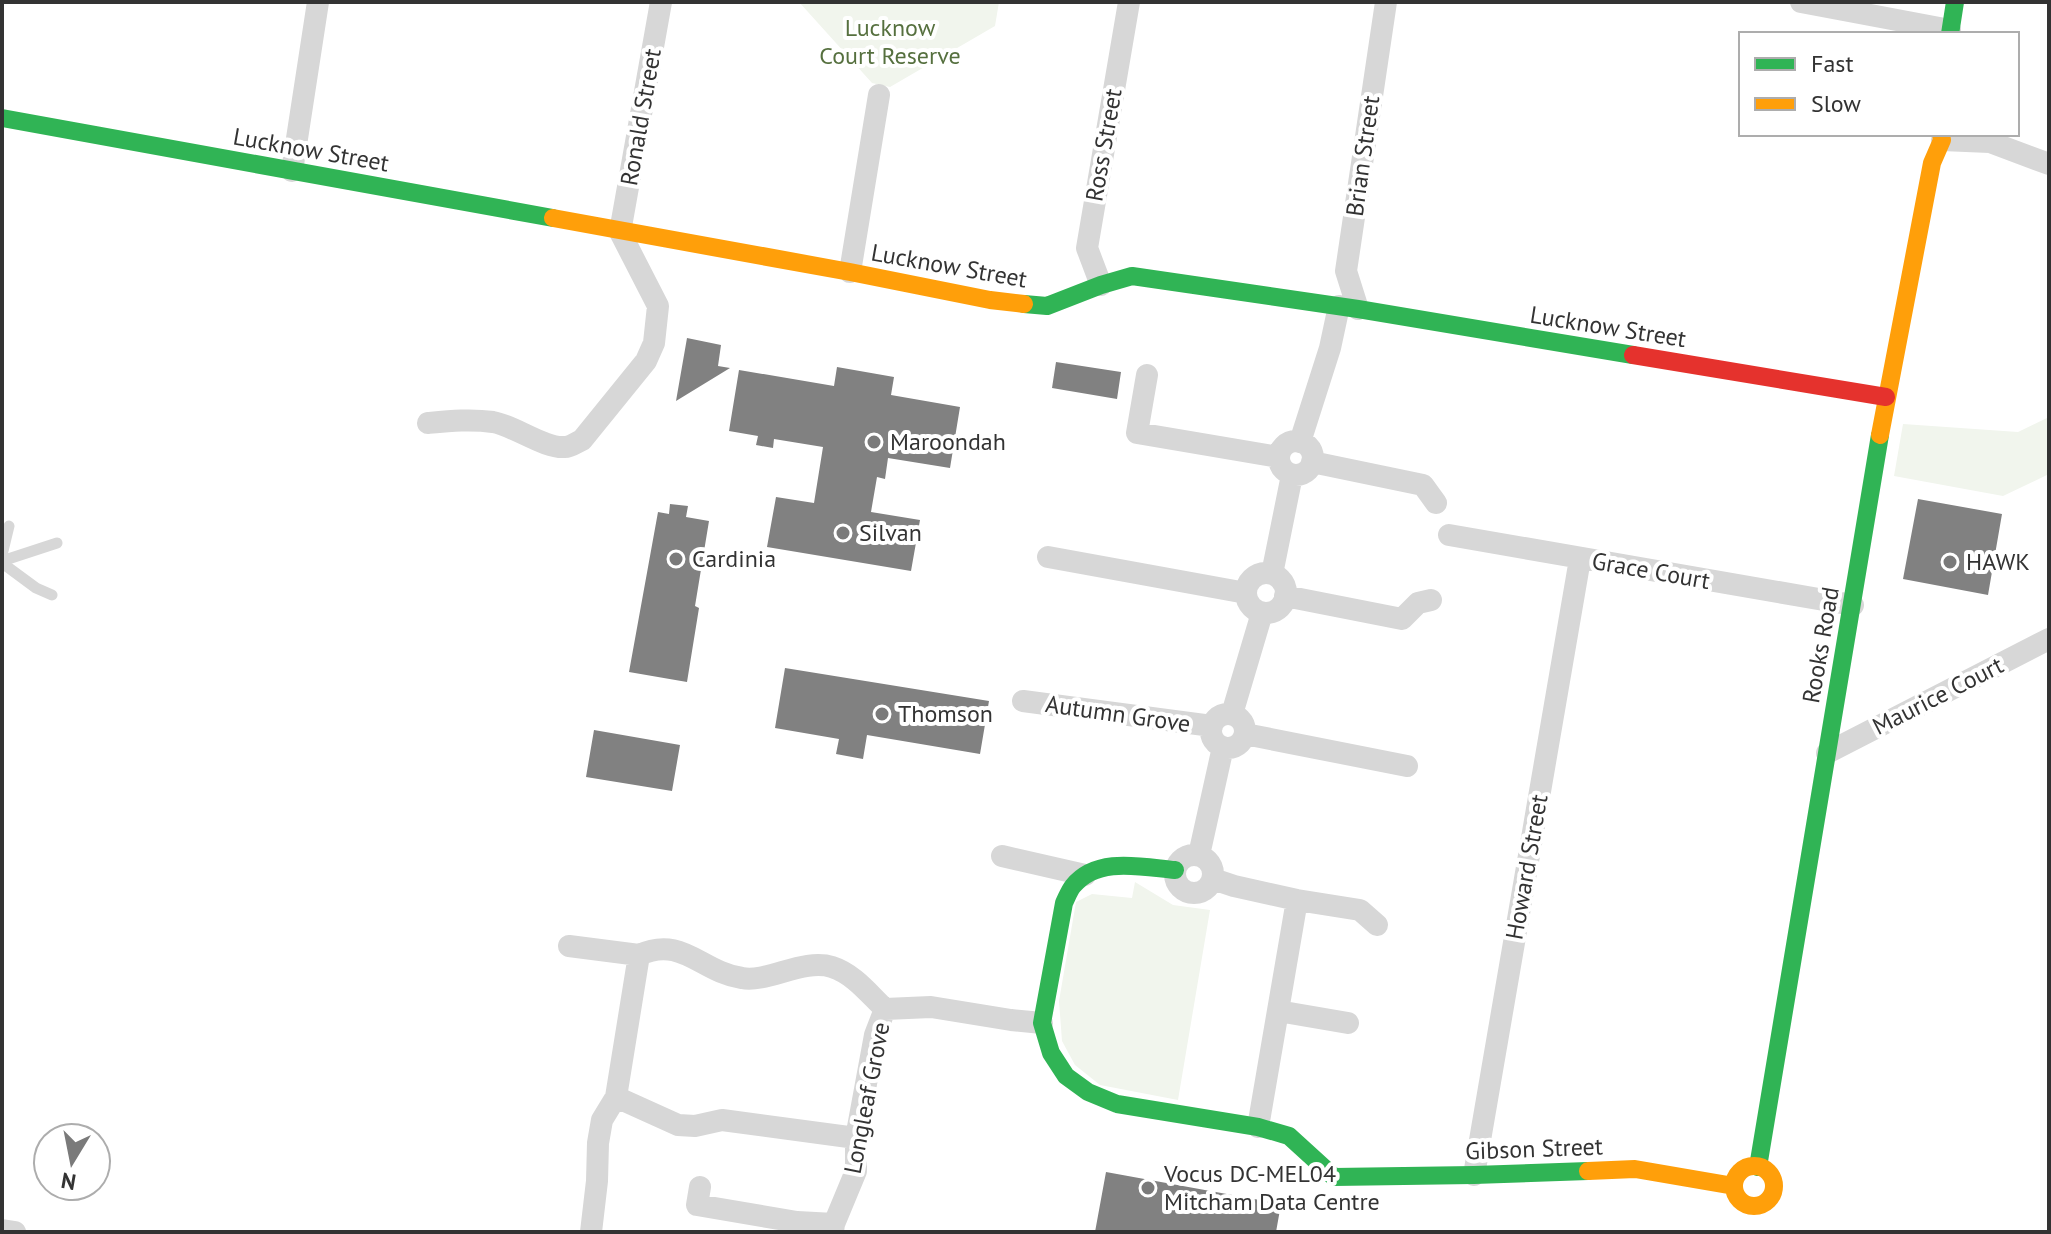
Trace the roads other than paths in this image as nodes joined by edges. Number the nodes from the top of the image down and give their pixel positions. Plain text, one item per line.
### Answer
1 (318, 2) edge
2 (661, 2) edge
3 (1129, 2) edge
4 (1386, 2) edge
5 (1801, 2) edge
6 (1955, 2) edge
7 (1950, 32) edge
8 (879, 95) dead end
9 (2, 118) edge
10 (1941, 137) edge
11 (2049, 164) edge
12 (292, 171) junction
13 (620, 232) junction
14 (850, 272) junction
15 (1101, 285) junction
16 (1348, 308) junction
17 (1147, 375) dead end
18 (1886, 397) junction
19 (428, 423) dead end
20 (1300, 442) junction
21 (1312, 462) junction
22 (1286, 466) junction
23 (1436, 503) dead end
24 (9, 526) dead end
25 (1449, 535) dead end
26 (57, 543) dead end
27 (2, 555) edge
28 (1048, 557) dead end
29 (1580, 559) junction
30 (2, 562) edge
31 (1272, 574) junction
32 (1246, 593) junction
33 (52, 595) dead end
34 (1285, 596) junction
35 (1431, 600) dead end
36 (1853, 605) junction
37 (1262, 613) junction
38 (2049, 639) edge
39 (1023, 701) dead end
40 (1232, 714) junction
41 (1212, 726) junction
42 (1245, 734) junction
43 (1223, 747) junction
44 (1827, 753) junction
45 (1407, 766) dead end
46 (1199, 855) junction
47 (1002, 856) dead end
48 (1175, 870) junction
49 (1085, 875) junction
50 (1213, 879) junction
51 (1297, 900) junction
52 (1377, 925) dead end
53 (569, 946) dead end
54 (639, 955) junction
55 (885, 1009) junction
56 (1278, 1011) junction
57 (1042, 1023) junction
58 (1348, 1023) dead end
59 (616, 1097) junction
60 (1258, 1127) junction
61 (856, 1138) junction
62 (1758, 1167) junction
63 (1474, 1175) junction
64 (1734, 1186) junction
65 (700, 1187) dead end
66 (834, 1228) edge
67 (2, 1230) edge
68 (15, 1232) edge
69 (591, 1232) edge

1 - 12 street
2 - 13 street, Ronald Street
3 - 15 street, Ross Street
4 - 16 street, Brian Street
5 - 7 street
6 - 7 street
8 - 14 street
9 - 12 street, Lucknow Street
10 - 11 street
10 - 18 street, Rooks Road
12 - 13 street, Lucknow Street
13 - 14 street, Lucknow Street
13 - 19 street
14 - 15 street, Lucknow Street
15 - 16 street, Lucknow Street
16 - 18 street, Lucknow Street
16 - 20 street
17 - 22 street
18 - 36 street, Rooks Road
20 - 21 street
20 - 22 street
21 - 22 street
21 - 23 street
22 - 31 street
24 - 27 lane
25 - 29 street, Grace Court
26 - 30 lane
28 - 32 street
29 - 36 street, Grace Court
29 - 63 street, Howard Street
30 - 33 lane
31 - 32 street
31 - 34 street
32 - 37 street
34 - 35 street
34 - 37 street
36 - 44 street, Rooks Road
37 - 40 street
38 - 44 street, Maurice Court
39 - 41 street, Autumn Grove
40 - 41 street
40 - 42 street
41 - 43 street
42 - 43 street
42 - 45 street
43 - 46 street
44 - 62 street, Rooks Road
46 - 48 street
46 - 50 street
47 - 49 street
48 - 49 street
48 - 50 street
49 - 57 street
50 - 51 street
51 - 52 street
51 - 56 street
53 - 54 street
54 - 55 street
54 - 59 street
55 - 57 street
55 - 61 street, Longleaf Grove
56 - 58 street
56 - 60 street
57 - 60 street
59 - 61 street
59 - 69 street
60 - 63 street, Gibson Street
61 - 66 street, Longleaf Grove
62 - 64 street
62 - 64 street
63 - 64 street, Gibson Street
65 - 66 street
67 - 68 street

